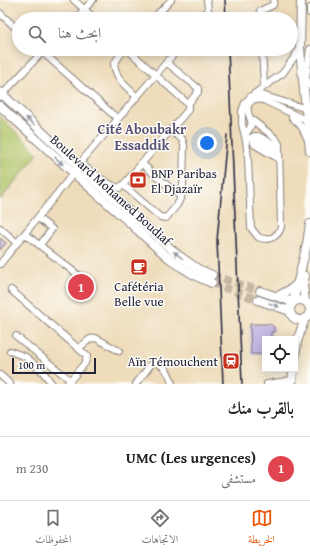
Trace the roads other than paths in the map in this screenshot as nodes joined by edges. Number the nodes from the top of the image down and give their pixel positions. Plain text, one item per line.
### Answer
1 (74, 0) edge
2 (93, 0) edge
3 (171, 0) edge
4 (207, 0) edge
5 (274, 0) edge
6 (300, 0) edge
7 (310, 8) edge
8 (84, 9) junction
9 (81, 12) edge
10 (87, 12) edge
11 (160, 12) edge
12 (206, 12) edge
13 (260, 12) edge
14 (0, 13) edge
15 (310, 13) edge
16 (12, 24) edge
17 (300, 49) junction
18 (310, 49) edge
19 (298, 52) edge
20 (36, 56) edge
21 (49, 56) edge
22 (119, 56) edge
23 (135, 56) edge
24 (172, 56) edge
25 (262, 56) edge
26 (295, 56) edge
27 (167, 63) junction
28 (156, 76) junction
29 (264, 86) junction
30 (308, 87) edge
31 (1, 94) edge
32 (253, 94) junction
33 (137, 97) junction
34 (188, 104) junction
35 (0, 106) edge
36 (308, 109) edge
37 (282, 110) junction
38 (118, 119) junction
39 (251, 119) junction
40 (308, 121) edge
41 (170, 130) junction
42 (248, 137) junction
43 (310, 147) edge
44 (279, 153) junction
45 (141, 163) junction
46 (79, 165) junction
47 (73, 174) junction
48 (123, 186) junction
49 (180, 197) junction
50 (38, 218) junction
51 (310, 224) edge
52 (0, 228) edge
53 (25, 234) junction
54 (17, 243) junction
55 (40, 245) junction
56 (310, 252) edge
57 (0, 264) edge
58 (82, 278) dead end
59 (298, 283) junction
60 (11, 290) dead end
61 (260, 291) tunnel mouth
62 (278, 296) junction
63 (258, 300) tunnel mouth
64 (293, 302) junction
65 (308, 304) edge
66 (292, 315) junction
67 (307, 318) edge
68 (16, 336) dead end
69 (296, 336) edge
70 (298, 340) edge
71 (79, 348) junction
72 (10, 351) dead end
73 (119, 351) dead end
74 (294, 372) edge
75 (0, 375) edge
76 (68, 382) edge
77 (292, 382) edge
78 (10, 384) edge
79 (52, 384) edge
80 (136, 384) edge
81 (172, 384) edge
82 (267, 384) edge

1 - 8 street
2 - 8 street
3 - 11 street
4 - 12 street
5 - 13 street
6 - 17 main road
7 - 15 street
8 - 9 street
8 - 10 street
14 - 16 street
17 - 19 street
17 - 30 main road
18 - 30 street
20 - 31 street
21 - 38 street
22 - 33 street
23 - 28 street
24 - 27 street
25 - 29 street
26 - 29 street
27 - 28 street
27 - 34 street
28 - 33 street
28 - 34 street
29 - 32 street
30 - 36 main road
46 -> 31 main road, Boulevard Mohamed Boudiaf
32 - 36 street
32 - 42 street
33 - 38 street
34 - 41 street
35 -> 47 main road, Boulevard Mohamed Boudiaf
36 - 40 main road
37 - 39 street
37 - 40 street
37 - 43 street
38 - 46 street
39 - 42 street
39 - 44 street
40 - 43 main road
41 - 45 street
41 - 49 street
42 - 44 street
42 - 44 street
42 - 44 street
45 - 48 street
45 - 49 street
46 - 47 street
47 -> 46 main road, Boulevard Mohamed Boudiaf
46 - 48 street
47 - 50 street
48 - 49 street
50 - 53 street
50 - 55 street
51 - 59 main road
52 - 54 street
53 - 54 street
53 - 55 street
54 - 57 street
55 - 58 street
56 - 65 main road
59 - 62 main road
59 - 64 main road
60 - 71 street
61 - 62 main road
62 - 64 main road
63 -> 66 main road
64 - 65 main road
64 - 66 main road
65 - 67 main road
66 - 67 main road
66 - 69 main road
67 - 70 main road
68 - 76 street
71 - 73 street
71 - 76 street
72 - 79 street
74 - 77 main road
75 - 78 street
77 - 82 street
80 - 81 street

